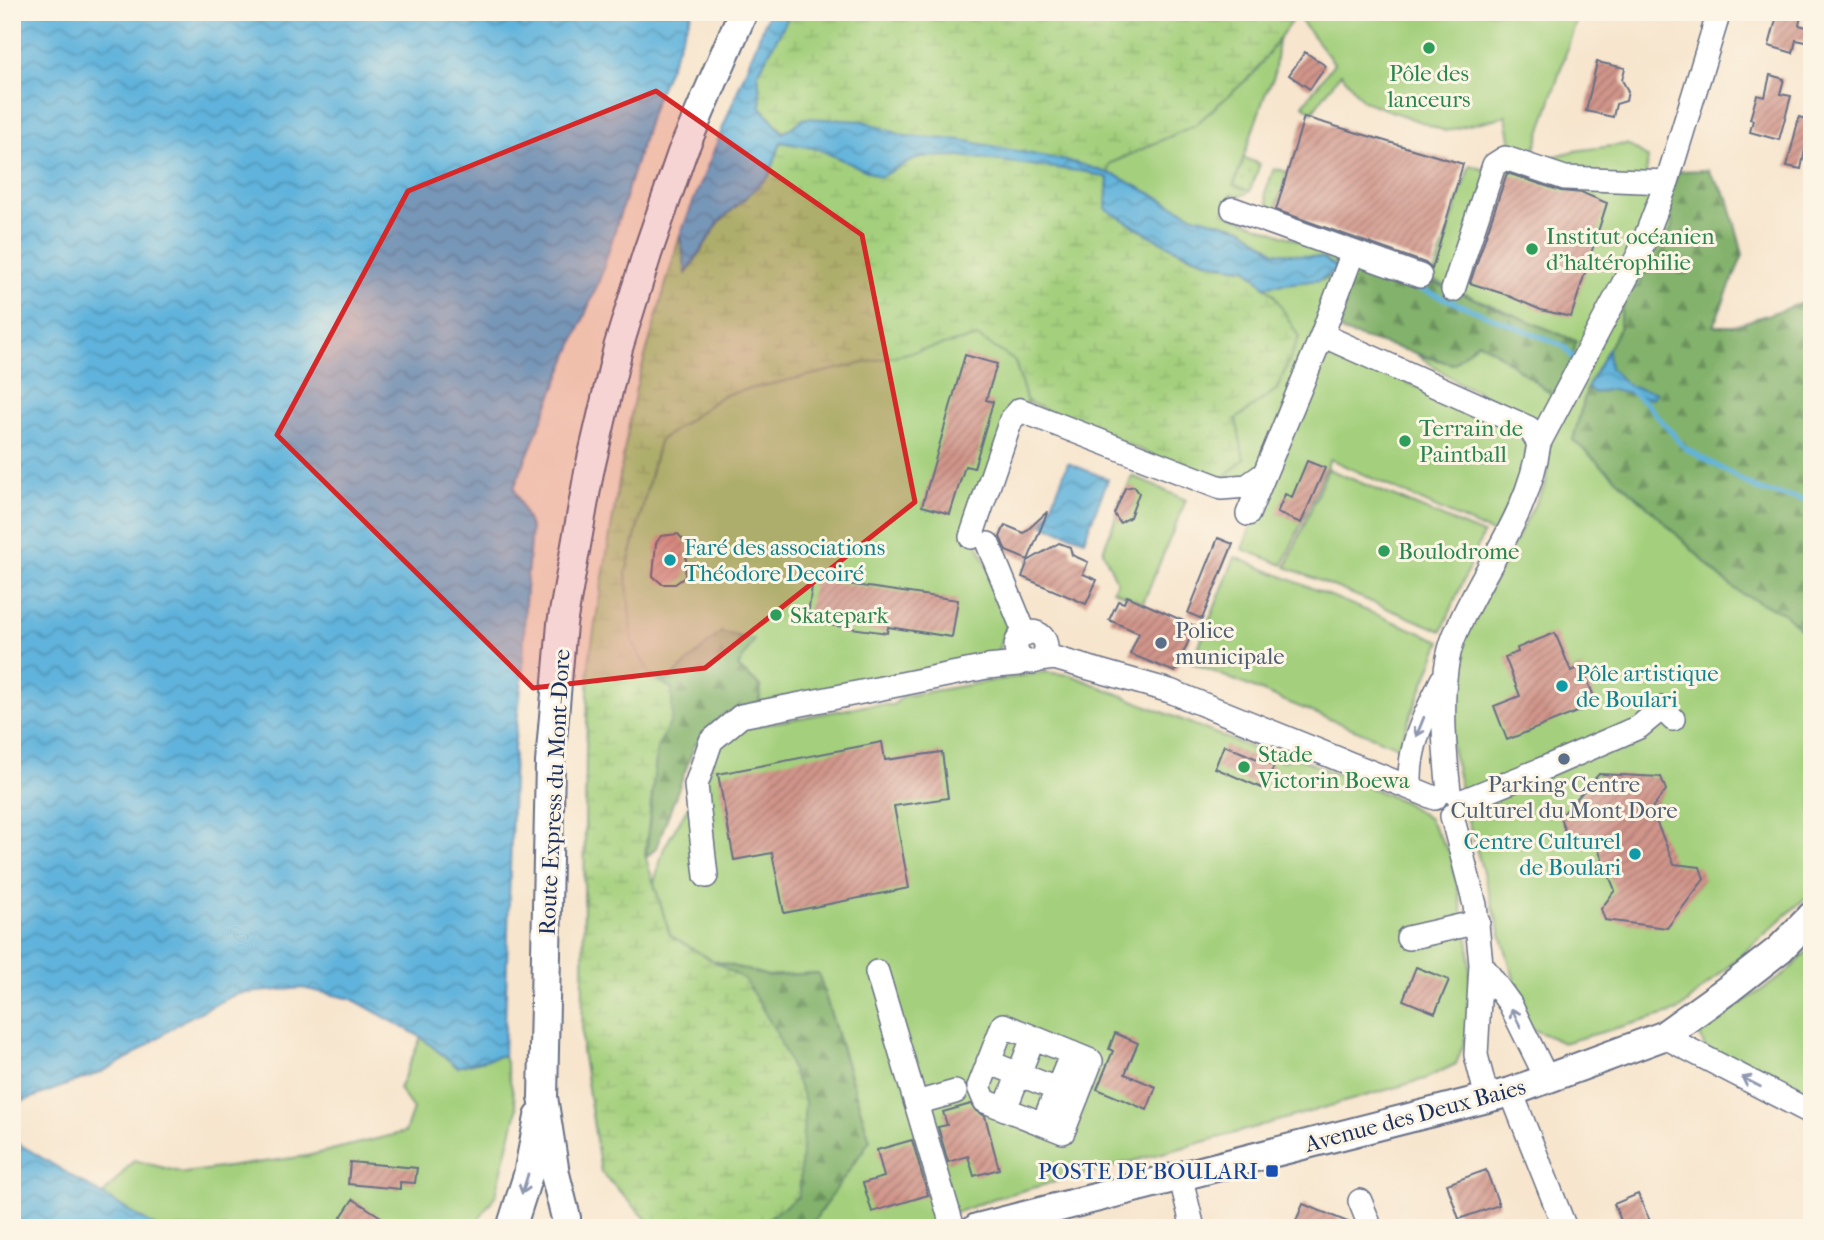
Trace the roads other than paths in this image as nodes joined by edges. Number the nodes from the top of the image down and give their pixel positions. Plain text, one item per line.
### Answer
1 (743, 12) edge
2 (1719, 12) edge
3 (1667, 182) junction
4 (1233, 209) dead end
5 (1353, 252) junction
6 (1420, 275) dead end
7 (1453, 290) dead end
8 (1322, 335) junction
9 (1539, 443) junction
10 (1264, 474) junction
11 (1248, 514) dead end
12 (1030, 650) junction
13 (1446, 671) junction
14 (1672, 719) dead end
15 (1438, 798) junction
16 (706, 876) dead end
17 (1812, 916) edge
18 (1478, 922) junction
19 (1408, 938) dead end
20 (1481, 964) junction
21 (877, 972) dead end
22 (1663, 1036) junction
23 (1033, 1038) junction
24 (997, 1039) junction
25 (988, 1062) junction
26 (1019, 1073) junction
27 (1547, 1079) junction
28 (1060, 1090) junction
29 (955, 1092) dead end
30 (1499, 1095) junction
31 (543, 1097) junction
32 (916, 1104) junction
33 (1005, 1109) junction
34 (1812, 1113) edge
35 (1037, 1121) junction
36 (1180, 1175) junction
37 (1360, 1201) dead end
38 (574, 1223) edge
39 (510, 1225) edge
40 (953, 1228) edge
41 (976, 1228) edge
42 (1193, 1228) edge
43 (1366, 1228) edge
44 (1565, 1228) edge

1 - 31 main road, Route Express du Mont-Dore
2 - 3 street
3 - 7 street
3 - 9 street
4 - 5 street
5 - 6 street
5 - 8 street
8 - 9 street
8 - 10 street
9 - 13 street
10 - 11 street
10 - 12 street
12 - 15 street
12 - 16 street
13 - 15 street
13 -> 15 street
14 - 15 street
15 - 18 street
17 - 22 main road, Avenue des Deux Baies
18 - 19 street
18 - 20 street
27 -> 20 street
20 - 30 street
21 - 32 street
22 - 27 main road, Avenue des Deux Baies
34 -> 22 street
23 - 24 street
23 - 26 street
23 - 28 street
24 - 25 street
24 - 26 street
25 - 26 street
25 - 33 street
26 - 28 street
26 - 33 street
27 - 30 main road, Avenue des Deux Baies
28 - 35 street
28 - 35 street
29 - 32 street
30 - 36 main road, Avenue des Deux Baies
30 - 44 street
31 - 38 main road, Route Express du Mont-Dore
31 -> 39 main road, Route Express du Mont-Dore
32 - 40 street
33 - 35 street
36 - 41 main road, Avenue des Deux Baies
36 - 42 street
37 - 43 street
38 - 39 main road

